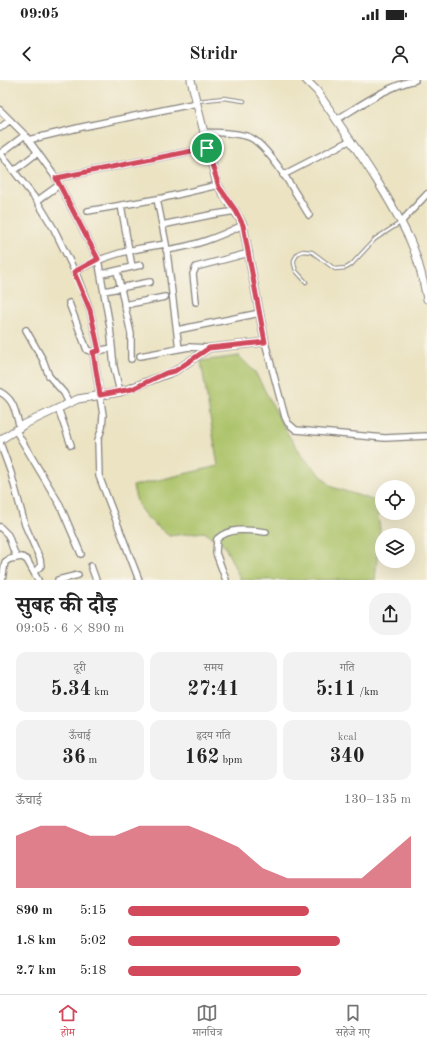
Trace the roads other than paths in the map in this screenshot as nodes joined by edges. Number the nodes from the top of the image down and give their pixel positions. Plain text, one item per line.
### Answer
1 (191, 80) edge
2 (306, 80) edge
3 (415, 80) edge
4 (244, 101) dead end
5 (197, 102) junction
6 (0, 110) edge
7 (10, 120) junction
8 (336, 120) junction
9 (0, 128) edge
10 (204, 132) junction
11 (27, 138) junction
12 (350, 140) junction
13 (207, 148) junction
14 (0, 153) edge
15 (37, 153) junction
16 (15, 170) junction
17 (283, 175) junction
18 (56, 178) junction
19 (218, 185) junction
20 (59, 186) junction
21 (427, 194) edge
22 (157, 199) junction
23 (37, 201) junction
24 (119, 206) junction
25 (88, 211) dead end
26 (236, 211) junction
27 (309, 215) dead end
28 (401, 222) junction
29 (162, 225) junction
30 (243, 225) junction
31 (166, 247) junction
32 (129, 250) junction
33 (249, 253) junction
34 (98, 259) junction
35 (141, 265) dead end
36 (132, 267) junction
37 (116, 271) junction
38 (74, 272) junction
39 (102, 274) junction
40 (150, 282) dead end
41 (306, 282) dead end
42 (120, 287) junction
43 (104, 291) junction
44 (165, 297) dead end
45 (427, 299) edge
46 (196, 302) dead end
47 (69, 303) dead end
48 (124, 305) junction
49 (260, 314) junction
50 (26, 330) dead end
51 (177, 330) junction
52 (265, 342) junction
53 (112, 348) junction
54 (209, 348) junction
55 (179, 349) junction
56 (99, 351) junction
57 (93, 352) junction
58 (140, 356) dead end
59 (132, 359) dead end
60 (0, 392) edge
61 (120, 392) junction
62 (100, 395) junction
63 (69, 403) junction
64 (58, 408) junction
65 (18, 429) junction
66 (427, 436) edge
67 (0, 440) edge
68 (0, 444) edge
69 (71, 446) dead end
70 (0, 527) edge
71 (266, 532) dead end
72 (81, 554) dead end
73 (16, 557) junction
74 (91, 566) dead end
75 (34, 572) junction
76 (78, 574) dead end
77 (2, 580) edge
78 (37, 580) edge
79 (58, 580) edge
80 (96, 580) edge
81 (139, 580) edge
82 (226, 580) edge

1 - 5 street
2 - 8 street
3 - 8 street
4 - 5 lane
5 - 10 street
5 - 11 street
6 - 7 street
7 - 9 street
7 - 11 street
8 - 12 street
10 - 13 street
10 - 17 street
11 - 14 street
11 - 15 street
12 - 17 street
12 - 28 street
13 - 18 street
13 - 19 street
14 - 16 street
15 - 16 street
15 - 18 street
16 - 23 street
17 - 27 street
18 - 20 street
19 - 22 street
19 - 26 street
20 - 23 street
20 - 34 street
21 - 28 street
22 - 24 street
22 - 29 street
23 - 38 street
24 - 25 street
24 - 32 street
26 - 29 street
26 - 30 street
28 - 41 lane
28 - 45 street
29 - 31 street
30 - 31 street
30 - 33 street
31 - 32 street
31 - 51 street
32 - 34 street
32 - 36 street
33 - 46 street
33 - 49 street
34 - 38 street
34 - 39 street
35 - 36 street
36 - 37 street
37 - 39 street
37 - 42 street
38 - 56 street
39 - 43 street
40 - 42 street
42 - 43 street
42 - 48 street
43 - 53 street
44 - 48 street
47 - 57 street
48 - 59 street
49 - 51 street
49 - 52 street
50 - 63 street
51 - 55 street
52 - 54 street
52 - 66 street
53 - 56 street
53 - 61 street
54 - 55 street
54 - 61 street
55 - 58 street
56 - 57 street
57 - 62 street
60 - 65 street
61 - 62 street
62 - 63 street
62 - 81 street
63 - 64 street
64 - 65 street
64 - 69 street
65 - 67 street
65 - 72 street
68 - 75 street
70 - 73 street
71 - 82 street
73 - 75 street
73 - 77 street
74 - 80 street
75 - 78 street
76 - 79 street

